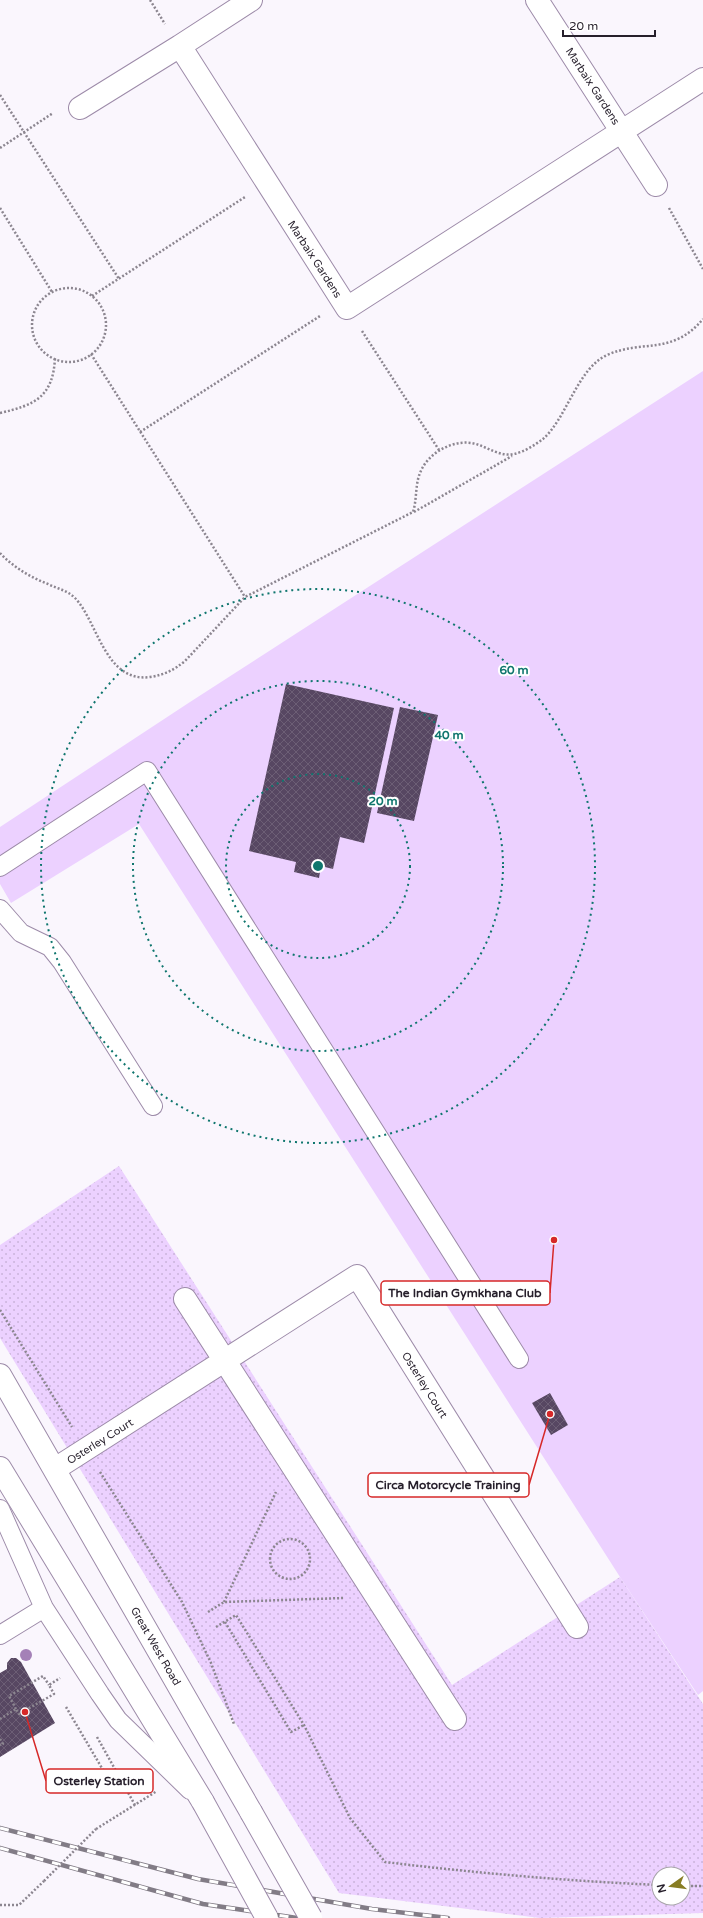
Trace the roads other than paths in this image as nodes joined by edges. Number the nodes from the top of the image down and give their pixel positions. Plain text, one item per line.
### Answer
1 (251, 0) edge
2 (537, 0) edge
3 (180, 46) junction
4 (703, 79) edge
5 (80, 108) road end
6 (622, 132) junction
7 (656, 185) road end
8 (0, 867) edge
9 (0, 908) edge
10 (153, 1106) dead end
11 (185, 1299) dead end
12 (519, 1359) dead end
13 (225, 1361) junction
14 (0, 1375) edge
15 (0, 1468) edge
16 (56, 1469) junction
17 (0, 1509) edge
18 (44, 1608) junction
19 (577, 1627) dead end
20 (0, 1635) edge
21 (455, 1719) dead end
22 (202, 1802) junction
23 (267, 1918) edge
24 (311, 1918) edge

1 - 3 main road
2 - 6 main road, Marbaix Gardens
3 - 5 main road
3 - 6 main road, Marbaix Gardens
4 - 6 main road
6 - 7 main road, Marbaix Gardens
8 - 12 lane
9 - 10 lane
11 - 13 main road
13 - 16 main road, Osterley Court
13 - 19 main road, Osterley Court
13 - 21 main road
14 - 16 main road, Great West Road
15 - 22 main road
16 - 24 main road, Great West Road, bridge
17 - 18 lane
18 - 20 lane
18 - 22 lane
22 - 23 main road, bridge

